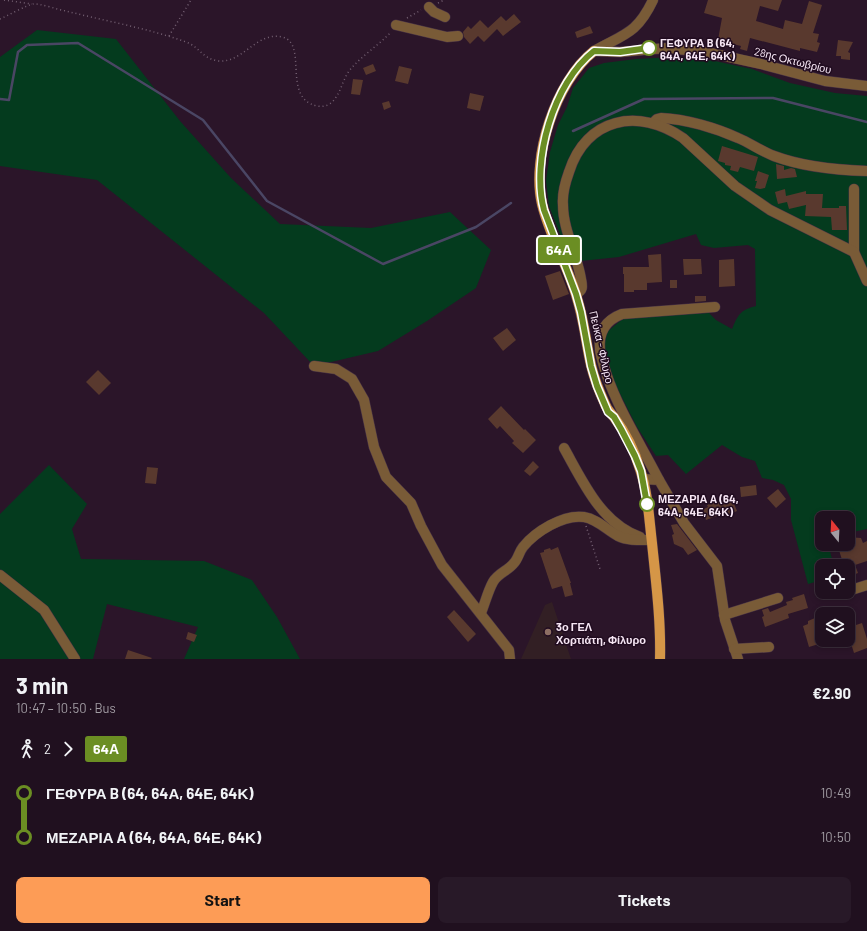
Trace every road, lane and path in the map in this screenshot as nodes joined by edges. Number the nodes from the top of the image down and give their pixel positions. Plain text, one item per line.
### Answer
1 (4, 0) edge
2 (190, 0) edge
3 (444, 0) edge
4 (653, 0) edge
5 (34, 4) junction
6 (429, 7) junction
7 (445, 17) dead end
8 (0, 19) edge
9 (396, 25) junction
10 (169, 36) junction
11 (458, 36) dead end
12 (594, 51) junction
13 (867, 86) edge
14 (653, 123) junction
15 (867, 171) edge
16 (854, 189) dead end
17 (854, 252) junction
18 (867, 281) edge
19 (576, 294) junction
20 (715, 307) dead end
21 (314, 366) dead end
22 (564, 448) dead end
23 (643, 479) junction
24 (659, 480) junction
25 (583, 517) junction
26 (651, 540) junction
27 (600, 569) dead end
28 (0, 575) edge
29 (867, 585) edge
30 (855, 589) edge
31 (778, 598) dead end
32 (481, 613) junction
33 (724, 615) junction
34 (769, 647) dead end
35 (736, 654) edge
36 (75, 659) edge
37 (510, 659) edge
38 (660, 659) edge

1 - 5 path
2 - 10 path
3 - 6 path
4 - 12 street
5 - 8 path
5 - 10 path
6 - 7 street
6 - 9 path
9 - 10 path
9 - 11 street
12 - 13 street, 28ης Οκτωβρίου
12 - 19 main road, Πεύκα - Φίλυρο
14 - 15 street
14 - 17 street
14 - 19 street
16 - 17 street
17 - 18 street
19 - 23 main road, Πεύκα - Φίλυρο
20 - 24 street
21 - 32 street
22 - 26 street
23 - 24 street
23 - 26 main road, Πεύκα - Φίλυρο
24 - 33 street
25 - 26 street
25 - 27 path
25 - 32 street
26 - 38 main road, Πεύκα - Φίλυρο
28 - 36 street
29 - 30 street
31 - 33 street
32 - 37 street
33 - 35 street
34 - 35 street

